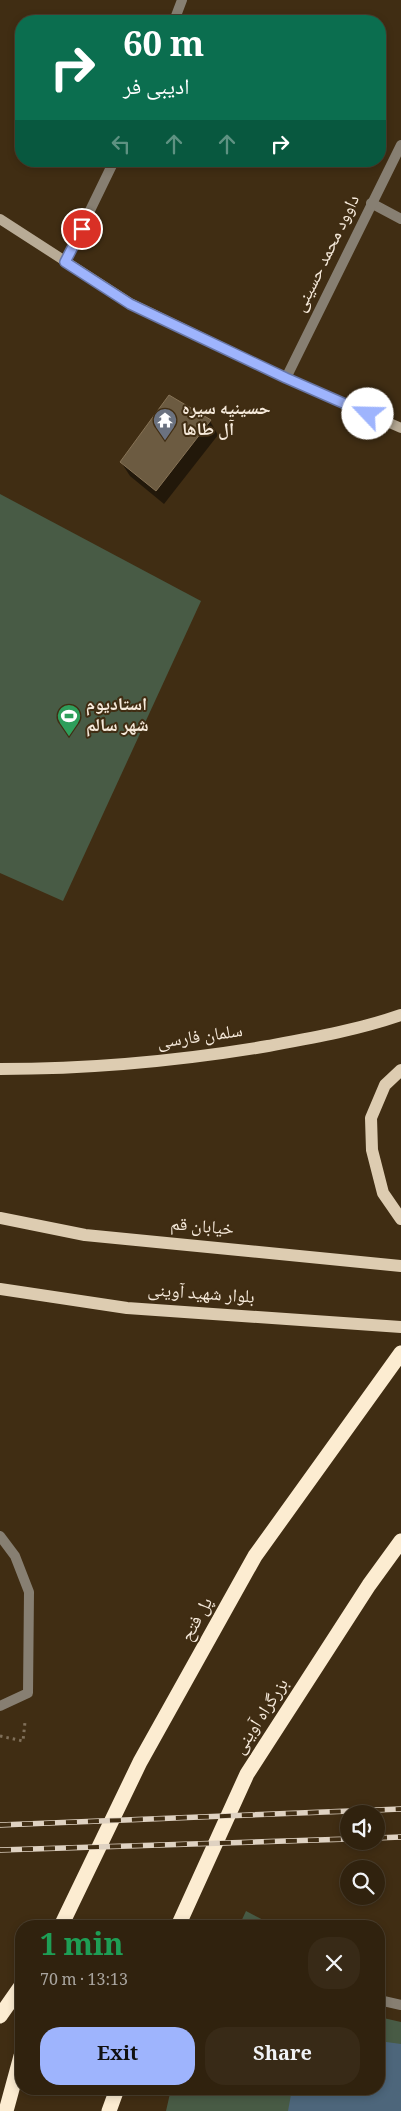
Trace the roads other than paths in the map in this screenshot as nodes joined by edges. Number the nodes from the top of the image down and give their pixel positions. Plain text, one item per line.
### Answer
1 (182, 0) edge
2 (176, 15) edge
3 (401, 145) edge
4 (111, 167) edge
5 (371, 203) junction
6 (0, 219) edge
7 (401, 220) edge
8 (65, 262) junction
9 (286, 378) junction
10 (401, 428) edge
11 (401, 1015) edge
12 (0, 1069) edge
13 (401, 1070) edge
14 (0, 1218) edge
15 (401, 1219) edge
16 (401, 1266) edge
17 (0, 1289) edge
18 (401, 1327) edge
19 (401, 1353) edge
20 (0, 1536) edge
21 (401, 1541) edge
22 (0, 1706) edge
23 (63, 1920) edge
24 (181, 1920) edge
25 (15, 1995) edge
26 (385, 2001) edge
27 (401, 2005) edge
28 (0, 2016) edge
29 (15, 2078) edge
30 (114, 2095) edge
31 (6, 2111) edge
32 (109, 2111) edge

1 - 2 street
3 - 5 street, داوود محمد حسینی
4 - 8 street
5 - 7 street
5 - 9 street, داوود محمد حسینی
6 - 8 street
8 - 9 street
9 - 10 street
11 - 12 main road, سلمان فارسی
13 - 15 main road
14 - 16 main road, خیابان قم
17 - 18 main road, بلوار شهید آوینی
19 - 23 highway, پل فتح
20 - 22 street
21 - 24 highway, بزرگراه آوینی
25 - 28 highway
26 - 27 street
29 - 31 highway
30 - 32 highway

